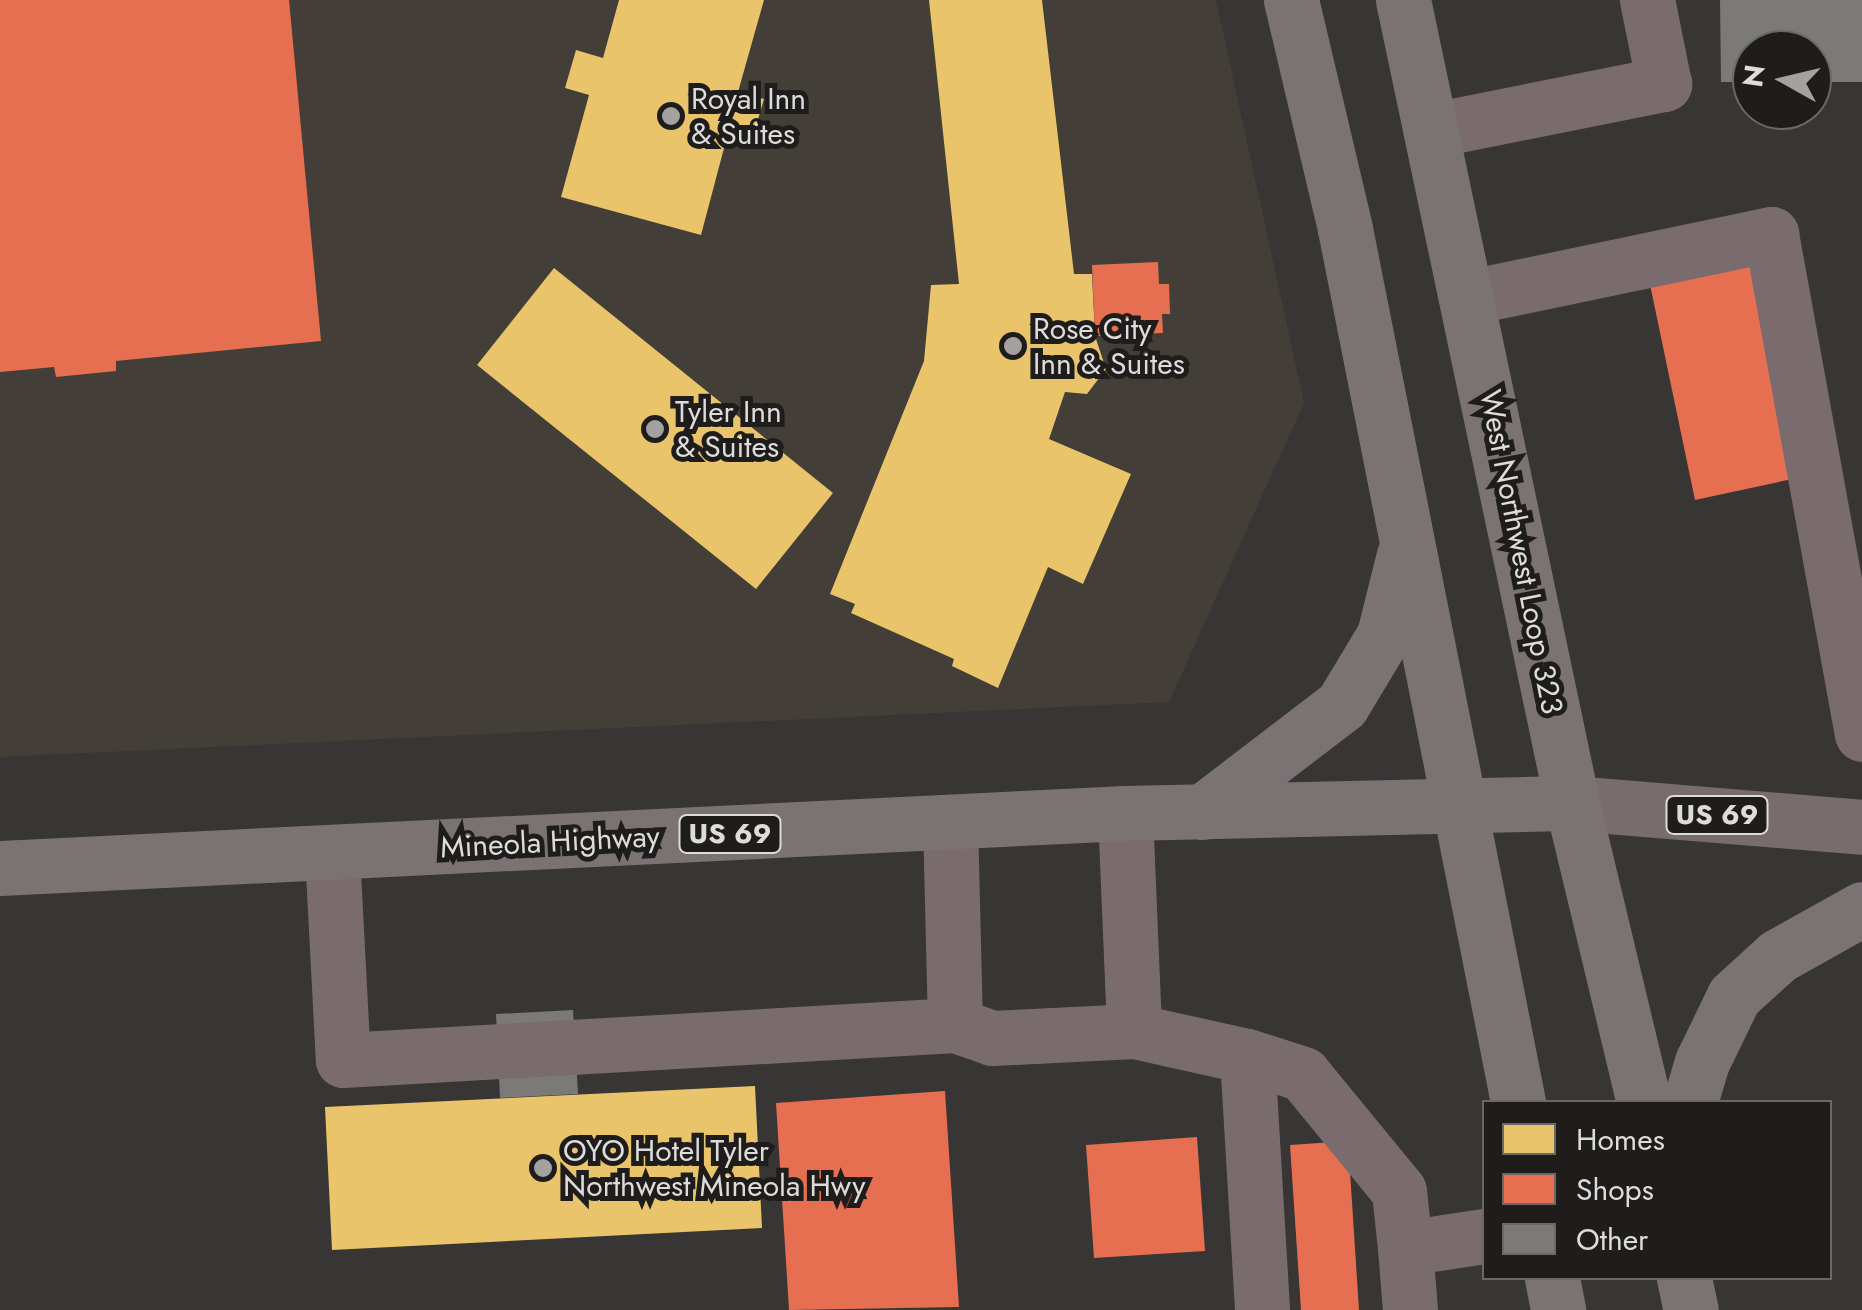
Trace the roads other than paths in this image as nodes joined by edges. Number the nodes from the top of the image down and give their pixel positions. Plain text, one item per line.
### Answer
1 (1291, 0) edge
2 (1403, 0) edge
3 (1647, 0) edge
4 (1432, 130) junction
5 (1470, 297) junction
6 (1408, 538) junction
7 (1862, 734) edge
8 (1572, 803) junction
9 (1459, 804) junction
10 (1202, 812) junction
11 (1125, 813) junction
12 (950, 824) junction
13 (1862, 827) edge
14 (332, 853) junction
15 (0, 868) edge
16 (1862, 910) edge
17 (955, 1025) junction
18 (1134, 1032) junction
19 (1247, 1056) junction
20 (1518, 1100) edge
21 (1644, 1100) edge
22 (1691, 1100) edge
23 (1482, 1236) edge
24 (1405, 1248) junction
25 (1552, 1280) edge
26 (1684, 1280) edge
27 (1262, 1310) edge
28 (1410, 1310) edge
29 (1558, 1310) edge
30 (1691, 1310) edge

1 - 6 highway
2 - 4 highway, West Northwest Loop 323
3 - 4 lane
4 - 5 highway, West Northwest Loop 323
5 - 7 lane
5 - 8 highway, West Northwest Loop 323
6 - 9 highway
6 - 10 highway
8 - 9 highway, US 69
8 - 13 main road, US 69
8 - 21 highway, West Northwest Loop 323
9 - 10 highway, Mineola Highway / US 69
9 - 20 highway
10 - 11 highway, Mineola Highway / US 69
11 - 12 highway, Mineola Highway / US 69
11 - 18 lane
12 - 14 highway, Mineola Highway / US 69
12 - 17 lane
14 - 15 highway, Mineola Highway / US 69
14 - 17 lane
16 - 22 highway
17 - 18 lane
18 - 19 lane
19 - 24 lane
19 - 27 lane
23 - 24 lane
24 - 28 lane
25 - 29 highway
26 - 30 highway

